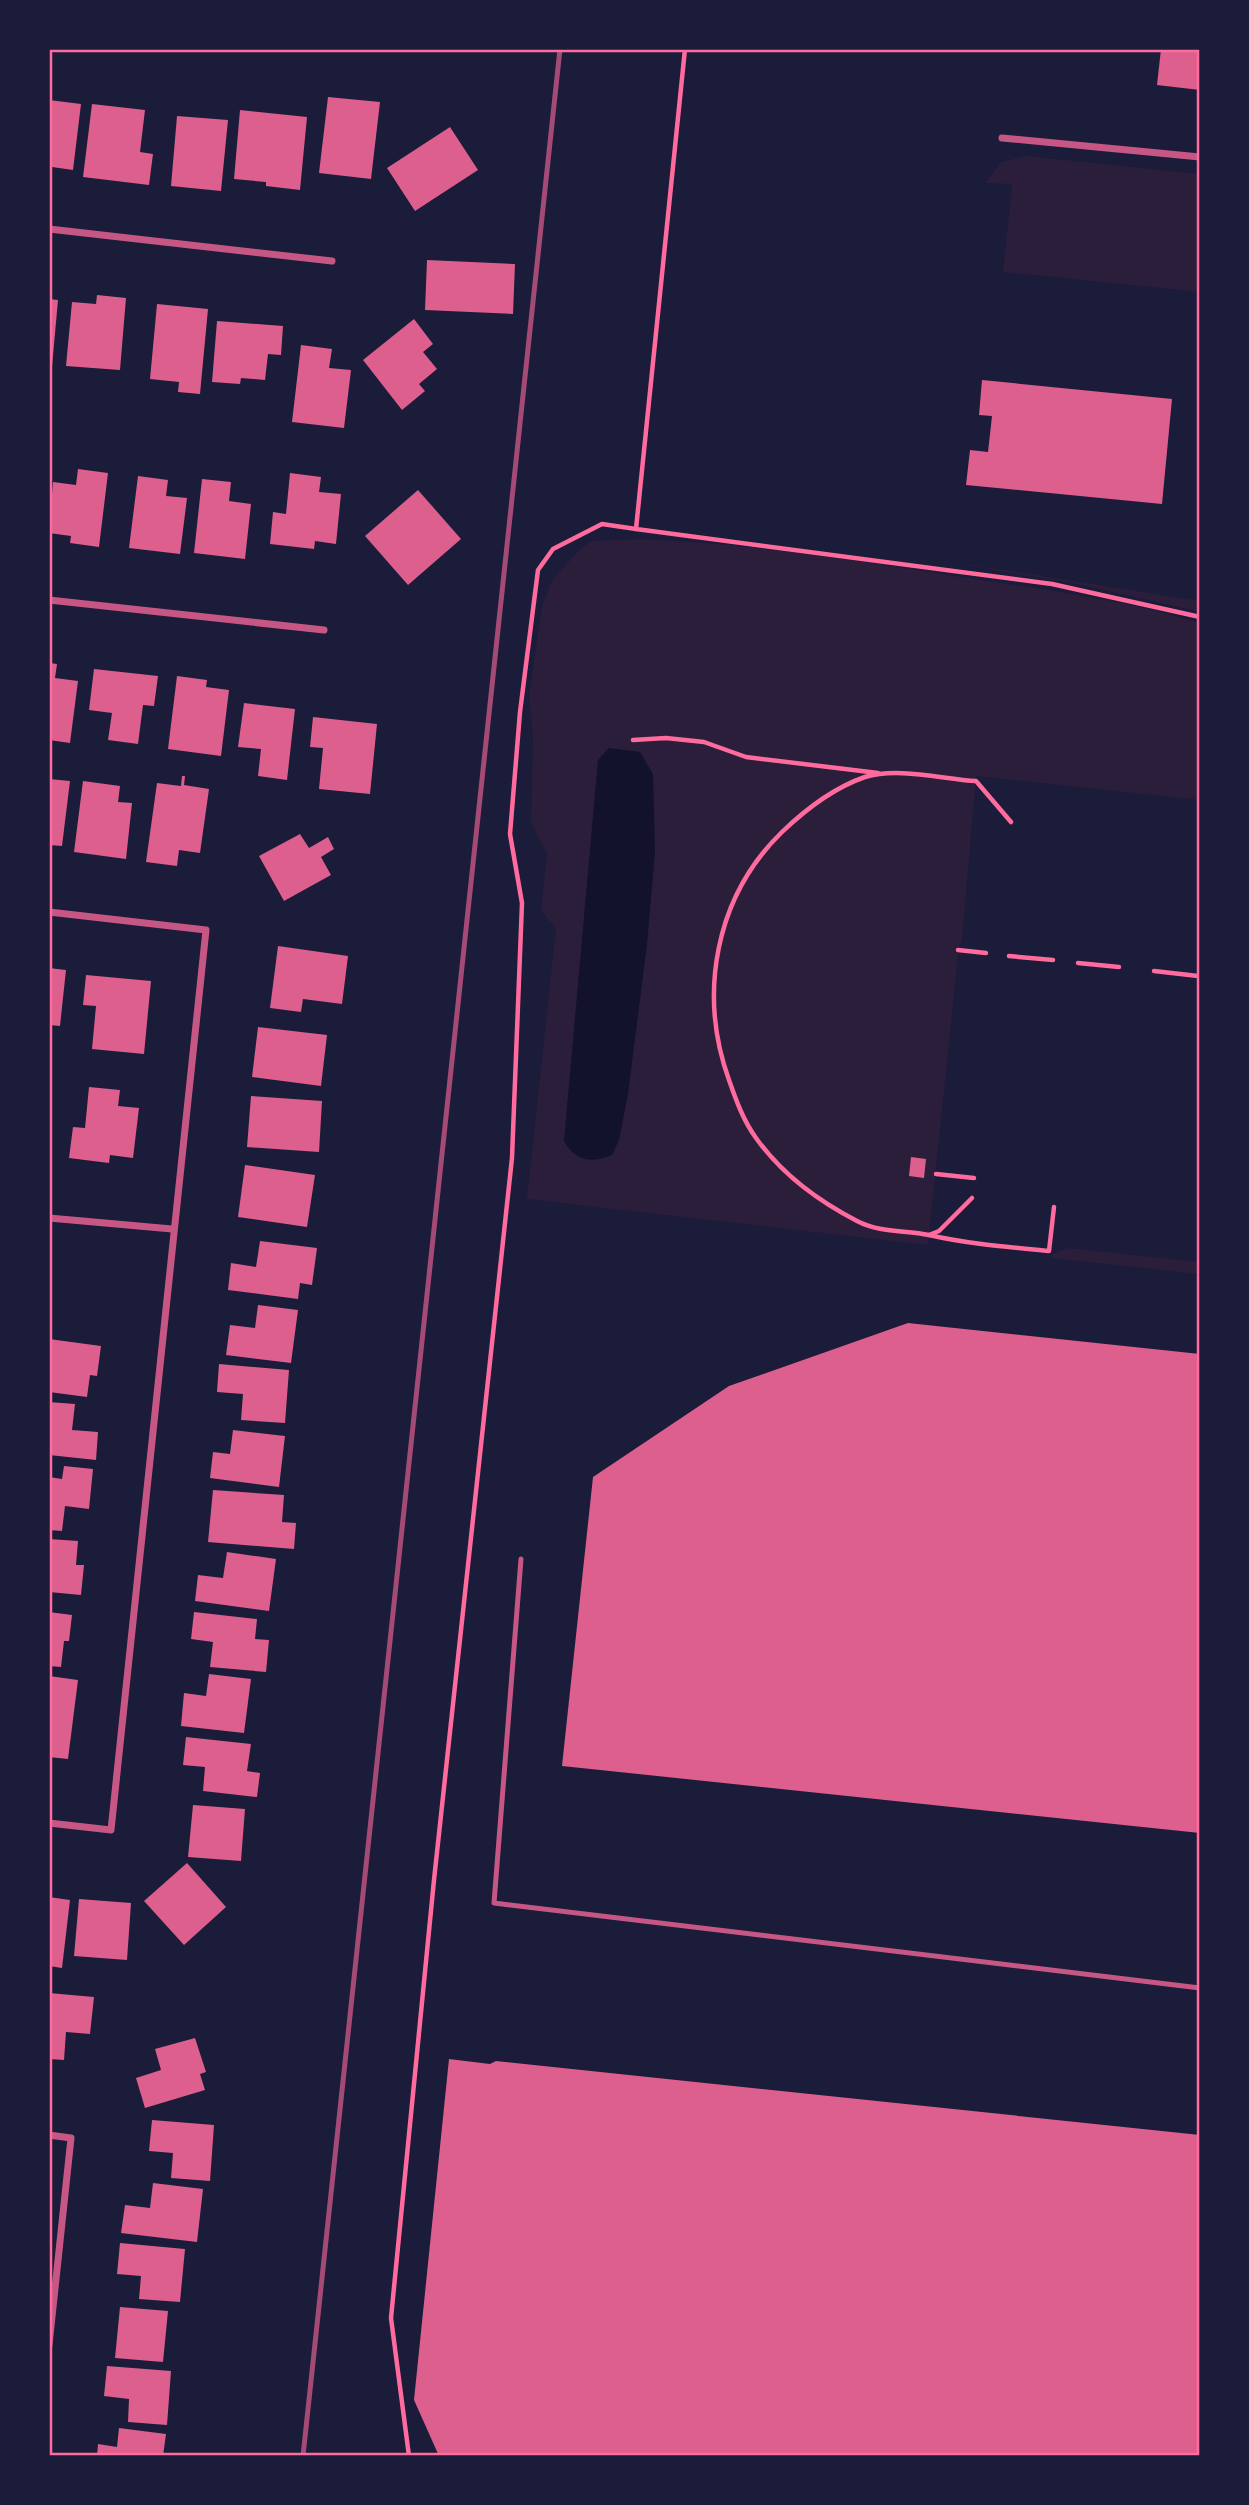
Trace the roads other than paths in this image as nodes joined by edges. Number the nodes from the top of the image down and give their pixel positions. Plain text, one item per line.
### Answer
1 (1002, 138) dead end
2 (1200, 157) edge
3 (49, 229) edge
4 (332, 261) dead end
5 (49, 600) edge
6 (324, 630) dead end
7 (49, 912) edge
8 (49, 1218) edge
9 (172, 1229) junction
10 (521, 1559) dead end
11 (49, 1823) edge
12 (1200, 1988) edge
13 (49, 2135) edge
14 (49, 2345) edge

1 - 2 street
3 - 4 street
5 - 6 street
7 - 9 street
8 - 9 street
9 - 11 street
10 - 12 lane
13 - 14 street

